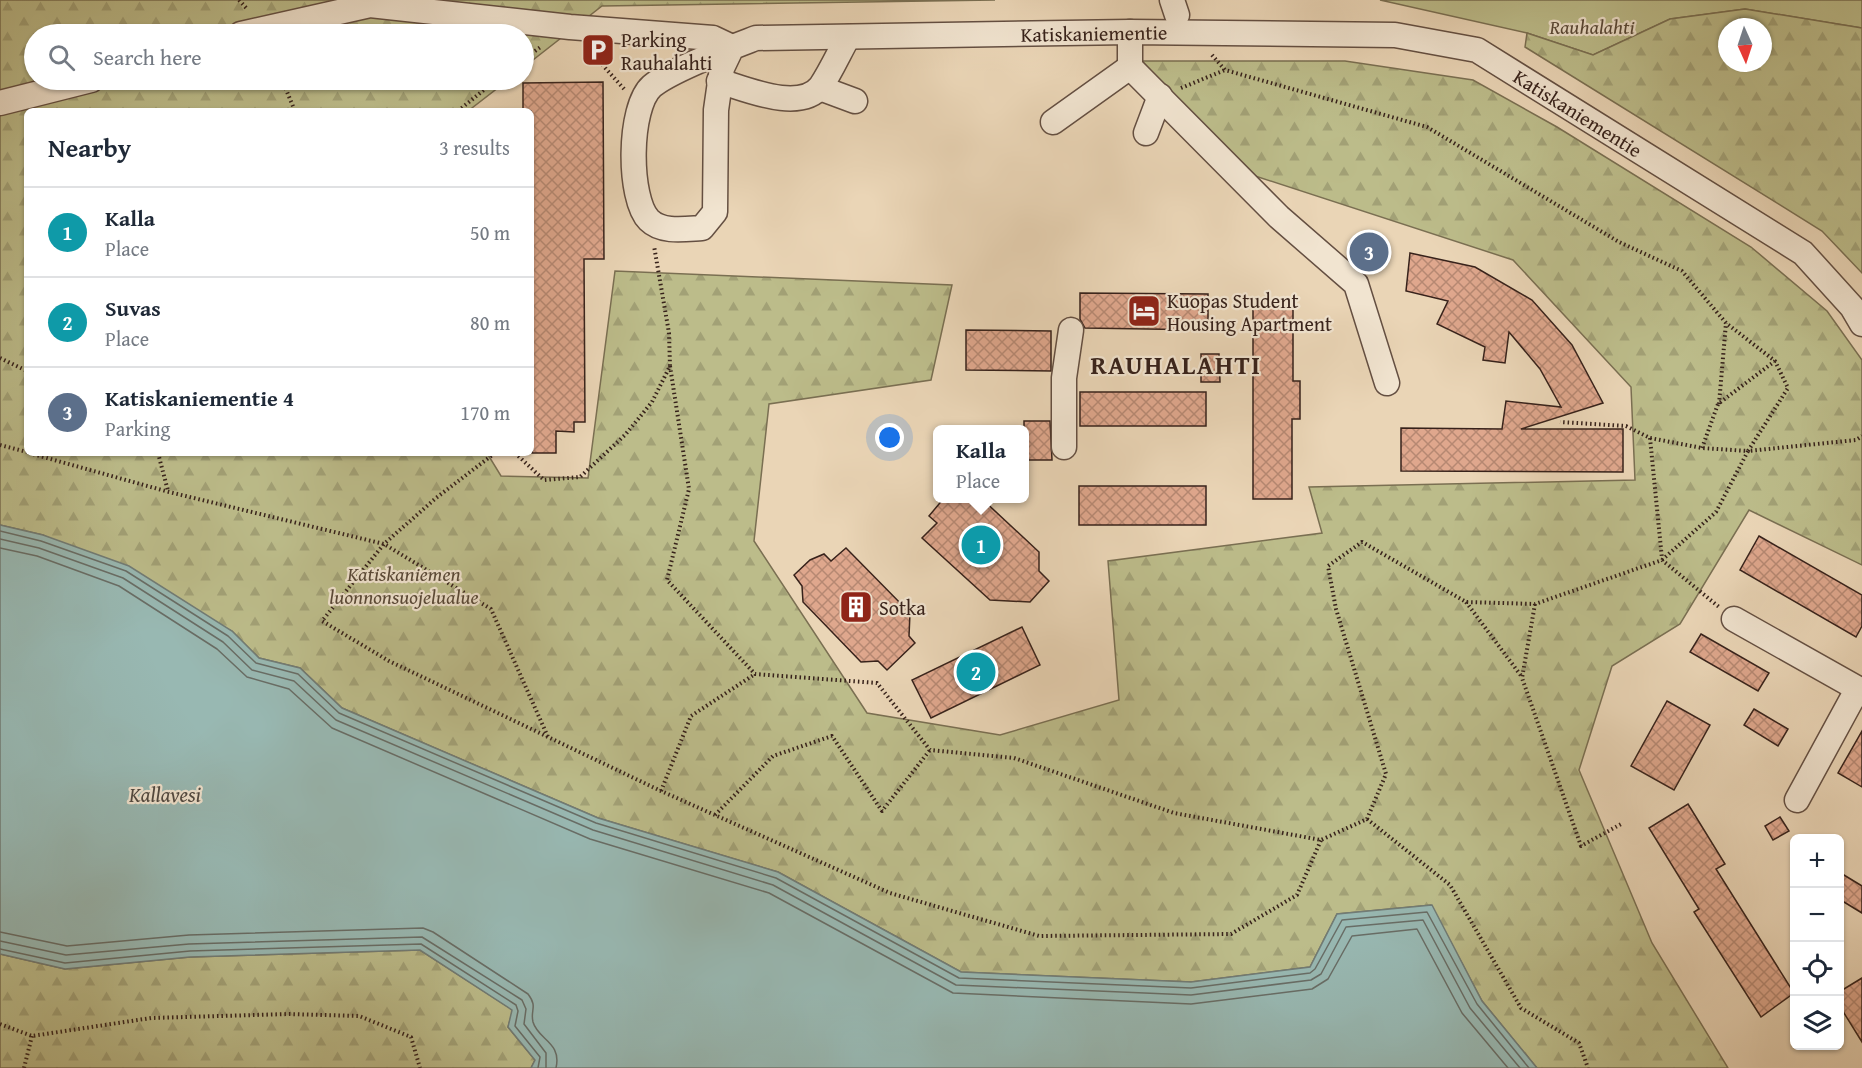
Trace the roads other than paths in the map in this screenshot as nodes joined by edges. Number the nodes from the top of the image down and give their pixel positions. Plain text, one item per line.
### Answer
1 (286, 24) edge
2 (1130, 32) junction
3 (848, 37) junction
4 (732, 47) junction
5 (1130, 67) junction
6 (720, 81) junction
7 (819, 88) junction
8 (51, 90) edge
9 (1160, 96) junction
10 (855, 100) dead end
11 (0, 103) edge
12 (1053, 122) dead end
13 (1146, 133) dead end
14 (1858, 311) edge
15 (1071, 330) dead end
16 (1387, 383) dead end
17 (1064, 447) dead end
18 (1734, 619) road end
19 (1862, 691) edge
20 (1797, 800) dead end

1 - 4 street
2 - 3 street, Katiskaniementie
2 - 5 street
2 - 14 street, Katiskaniementie
3 - 4 street, Katiskaniementie
3 - 7 street
4 - 6 street
4 - 6 street, Katiskaniementie
5 - 9 street
5 - 12 street
6 - 7 street
7 - 10 street
8 - 11 street
9 - 13 street
9 - 16 street
15 - 17 street
18 - 19 street
19 - 20 street

